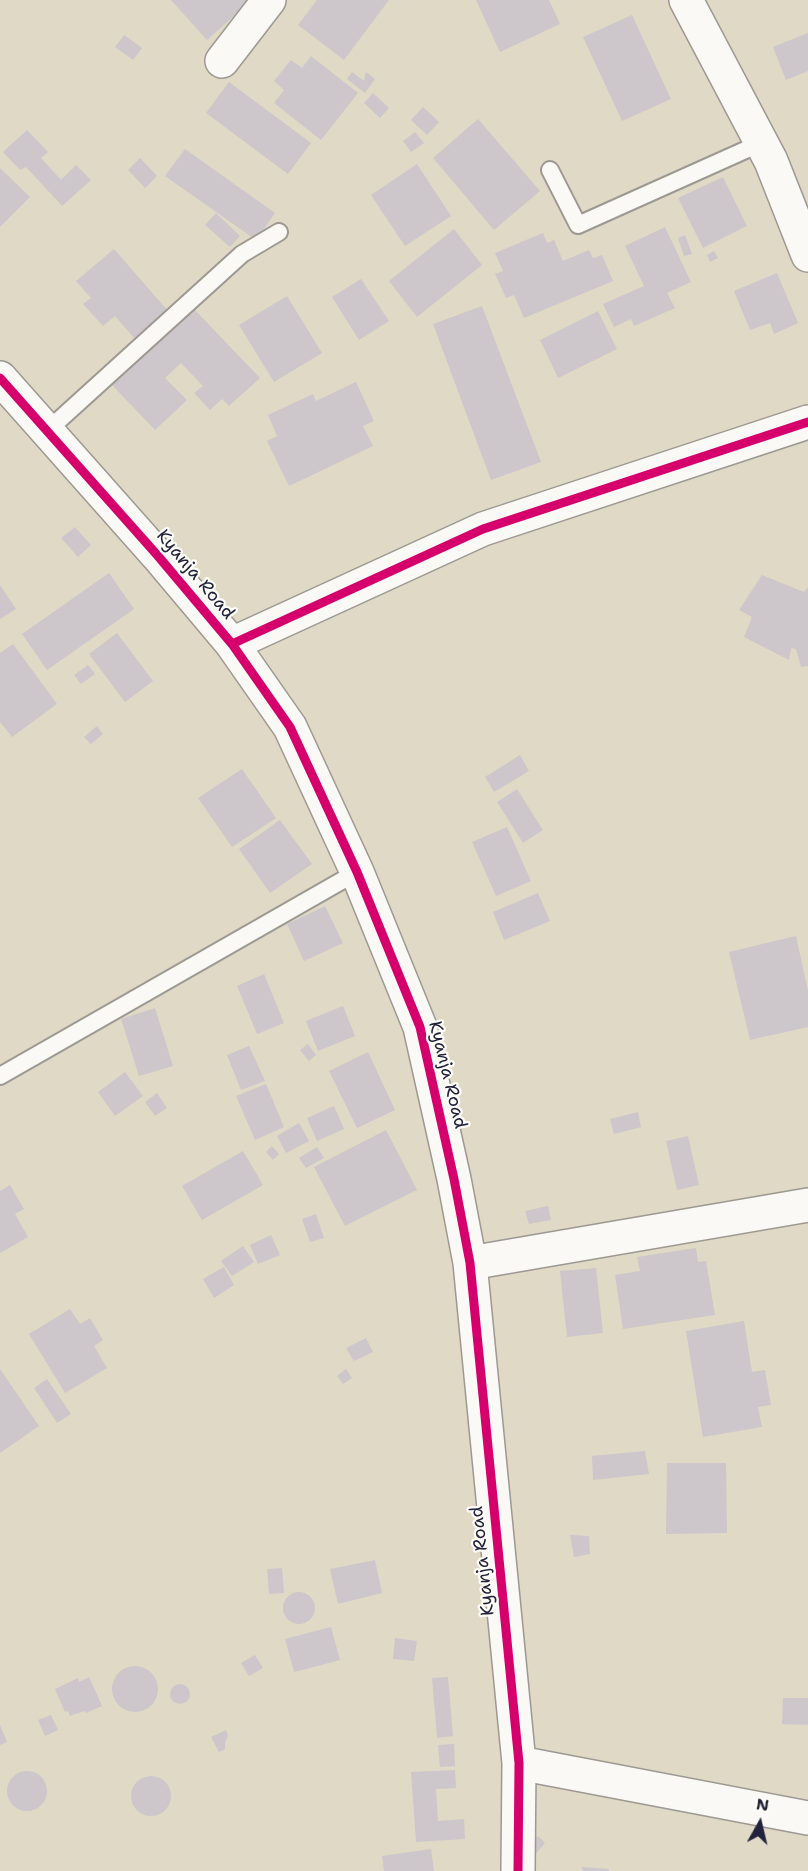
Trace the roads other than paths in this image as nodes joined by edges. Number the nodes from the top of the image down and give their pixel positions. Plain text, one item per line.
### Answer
1 (268, 0) edge
2 (686, 0) edge
3 (222, 61) dead end
4 (761, 143) junction
5 (550, 171) dead end
6 (279, 232) dead end
7 (808, 255) edge
8 (0, 378) edge
9 (808, 422) edge
10 (47, 431) junction
11 (232, 644) junction
12 (357, 872) junction
13 (0, 1076) edge
14 (808, 1205) edge
15 (470, 1263) junction
16 (519, 1763) junction
17 (808, 1818) edge
18 (518, 1871) edge

1 - 3 street
2 - 4 street
4 - 5 lane
4 - 7 street
6 - 10 lane
8 - 10 street, Kyanja Road
9 - 11 street
10 - 11 street, Kyanja Road
11 - 12 street, Kyanja Road
12 - 13 lane
12 - 15 street, Kyanja Road
14 - 15 street
15 - 16 street, Kyanja Road
16 - 17 street
16 - 18 street, Kyanja Road

